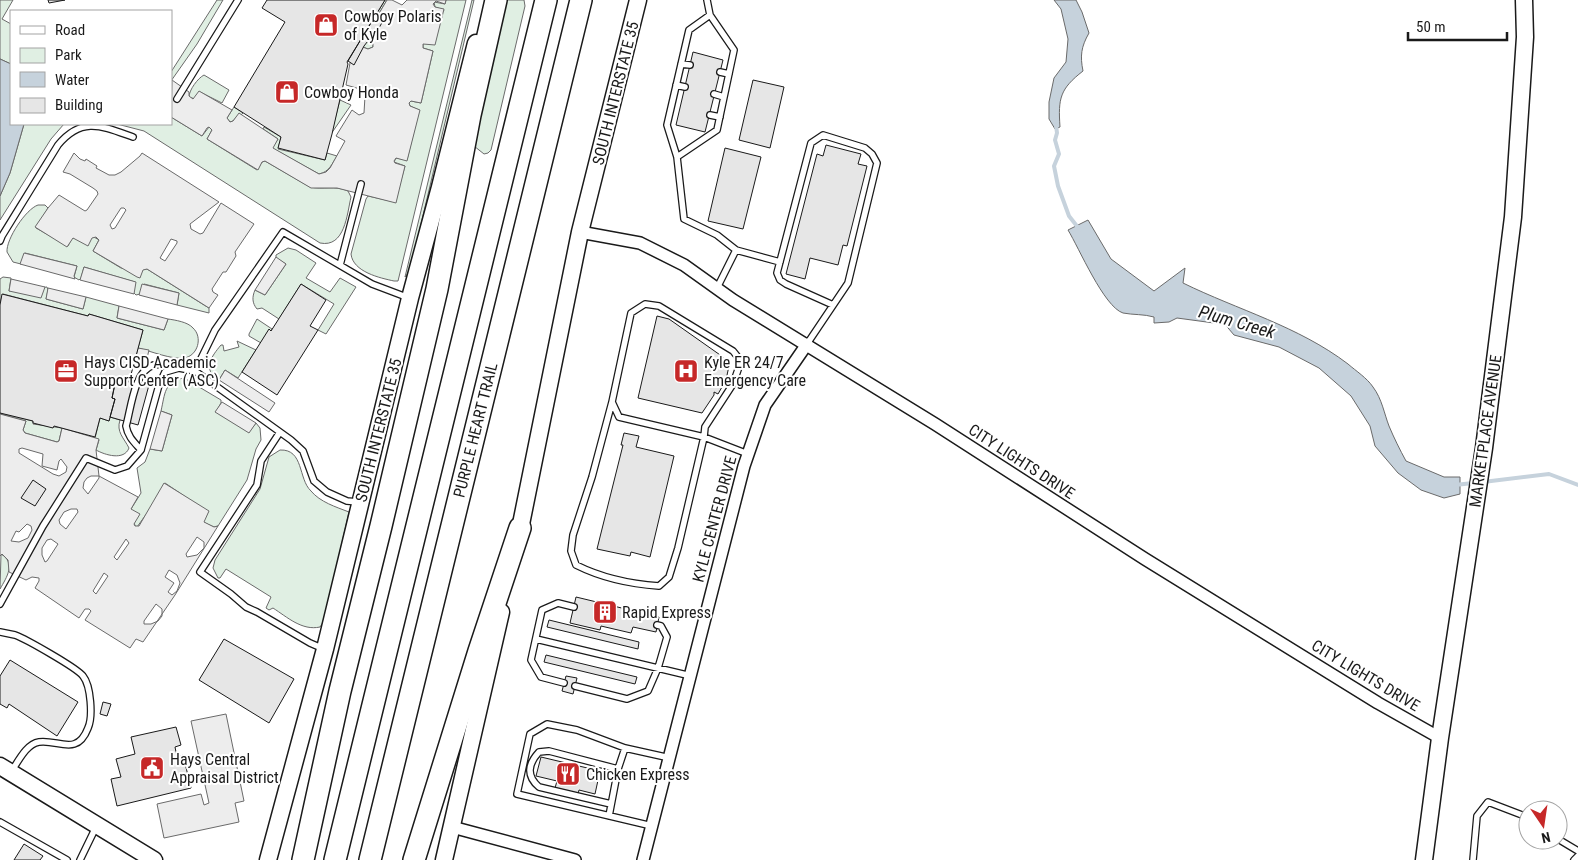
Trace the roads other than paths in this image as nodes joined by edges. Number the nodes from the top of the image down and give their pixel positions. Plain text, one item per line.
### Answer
1 (238, 0) edge
2 (486, 0) edge
3 (496, 0) edge
4 (546, 0) edge
5 (581, 0) edge
6 (638, 0) edge
7 (707, 0) edge
8 (1524, 0) edge
9 (710, 15) junction
10 (681, 64) junction
11 (690, 66) dead end
12 (720, 72) dead end
13 (729, 74) junction
14 (676, 85) junction
15 (685, 87) dead end
16 (714, 94) dead end
17 (724, 97) junction
18 (177, 99) dead end
19 (671, 106) junction
20 (680, 108) dead end
21 (710, 115) dead end
22 (720, 117) junction
23 (133, 137) dead end
24 (677, 157) junction
25 (361, 184) dead end
26 (580, 232) junction
27 (0, 241) edge
28 (736, 250) junction
29 (780, 262) junction
30 (340, 265) junction
31 (717, 288) junction
32 (410, 298) junction
33 (833, 306) junction
34 (807, 344) junction
35 (179, 368) junction
36 (195, 371) junction
37 (612, 402) junction
38 (280, 432) junction
39 (704, 437) junction
40 (141, 450) junction
41 (748, 454) junction
42 (361, 502) junction
43 (520, 528) junction
44 (0, 604) edge
45 (574, 607) dead end
46 (657, 625) dead end
47 (0, 632) edge
48 (536, 639) junction
49 (325, 649) junction
50 (658, 668) junction
51 (690, 676) junction
52 (564, 683) dead end
53 (575, 686) dead end
54 (1440, 738) junction
55 (624, 748) junction
56 (670, 758) junction
57 (5, 769) edge
58 (618, 769) junction
59 (611, 804) junction
60 (1518, 815) edge
61 (609, 816) junction
62 (0, 822) edge
63 (97, 825) junction
64 (652, 826) junction
65 (452, 827) junction
66 (1578, 856) edge
67 (67, 860) edge
68 (80, 860) edge
69 (154, 860) edge
70 (268, 860) edge
71 (303, 860) edge
72 (335, 860) edge
73 (370, 860) edge
74 (414, 860) edge
75 (444, 860) edge
76 (576, 860) edge
77 (644, 860) edge
78 (1424, 860) edge
79 (1473, 860) edge
80 (1574, 860) edge

1 - 18 lane
2 - 32 main road, SOUTH INTERSTATE 35
3 - 71 highway
4 - 72 highway, PURPLE HEART TRAIL
5 - 73 highway, PURPLE HEART TRAIL
6 - 26 main road, SOUTH INTERSTATE 35
7 - 9 lane
8 - 54 main road, MARKETPLACE AVENUE
9 - 10 lane
9 - 13 lane
10 - 11 lane
10 - 14 lane
12 - 13 lane
13 - 17 lane
14 - 15 lane
14 - 19 lane
16 - 17 lane
17 - 22 lane
19 - 20 lane
19 - 24 lane
21 - 22 lane
22 - 24 lane
23 - 27 lane
24 - 28 lane
25 - 30 lane
26 - 31 street, CITY LIGHTS DRIVE
26 - 43 main road, SOUTH INTERSTATE 35
28 - 29 lane
28 - 31 lane
29 - 33 lane
29 - 33 lane
30 - 32 lane
30 - 36 lane
31 - 34 street, CITY LIGHTS DRIVE
32 - 42 main road, SOUTH INTERSTATE 35
33 - 34 lane
34 - 41 street, KYLE CENTER DRIVE
34 - 54 street, CITY LIGHTS DRIVE
35 - 36 lane
35 - 40 lane
35 - 40 lane
36 - 38 lane
37 - 39 lane
37 - 39 lane
37 - 39 lane
38 - 42 lane
38 - 49 lane
39 - 41 lane
40 - 44 lane
41 - 51 street, KYLE CENTER DRIVE
42 - 49 main road, SOUTH INTERSTATE 35
43 - 65 main road, SOUTH INTERSTATE 35
43 - 74 highway
45 - 48 lane
46 - 50 lane
47 - 57 lane
48 - 50 lane
48 - 52 lane
49 - 70 main road, SOUTH INTERSTATE 35
50 - 51 lane
50 - 53 lane
51 - 56 street, KYLE CENTER DRIVE
54 - 78 main road, MARKETPLACE AVENUE
55 - 56 lane
55 - 58 lane
55 - 61 lane
56 - 64 street, KYLE CENTER DRIVE
57 - 63 main road
58 - 59 lane
58 - 59 lane
59 - 61 lane
60 - 79 lane
61 - 64 lane
62 - 67 lane
63 - 68 lane
63 - 69 main road
64 - 77 street, KYLE CENTER DRIVE
65 - 75 main road, SOUTH INTERSTATE 35
65 - 76 street
66 - 80 lane

